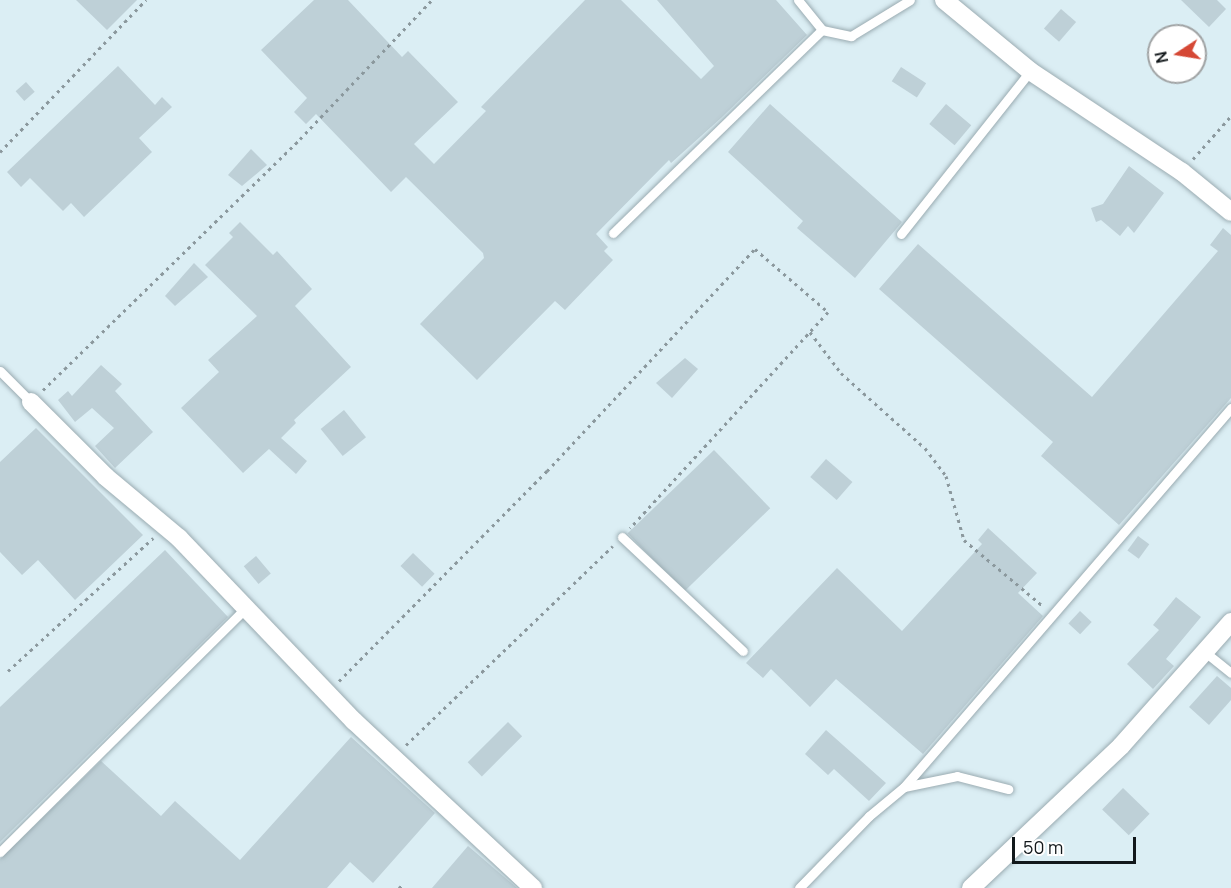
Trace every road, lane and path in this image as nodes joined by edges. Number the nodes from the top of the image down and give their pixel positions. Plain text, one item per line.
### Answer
1 (146, 0) edge
2 (432, 0) edge
3 (798, 0) edge
4 (910, 0) edge
5 (944, 0) edge
6 (822, 30) junction
7 (1030, 71) junction
8 (1231, 116) edge
9 (0, 152) edge
10 (1182, 172) junction
11 (1231, 212) edge
12 (613, 233) dead end
13 (901, 234) dead end
14 (828, 312) dead end
15 (809, 332) dead end
16 (0, 371) edge
17 (31, 402) junction
18 (1231, 408) edge
19 (165, 526) junction
20 (622, 537) dead end
21 (246, 608) junction
22 (1054, 614) junction
23 (1231, 622) edge
24 (743, 651) dead end
25 (1205, 652) junction
26 (8, 671) dead end
27 (1231, 673) edge
28 (327, 692) junction
29 (904, 787) junction
30 (1008, 789) dead end
31 (0, 852) edge
32 (404, 882) dead end
33 (399, 888) edge
34 (533, 888) edge
35 (799, 888) edge
36 (971, 888) edge

1 - 9 path
2 - 17 path
3 - 6 lane
4 - 6 lane
5 - 7 street
6 - 12 lane
7 - 10 street
7 - 13 lane
8 - 10 path
10 - 11 street
14 - 28 path
15 - 22 path
16 - 17 lane
17 - 19 street
18 - 22 lane
19 - 21 street
19 - 26 path
20 - 24 lane
21 - 28 street
21 - 31 lane
22 - 29 lane
23 - 25 street
25 - 27 lane
25 - 36 street
28 - 34 street
29 - 30 lane
29 - 35 lane
32 - 33 path

